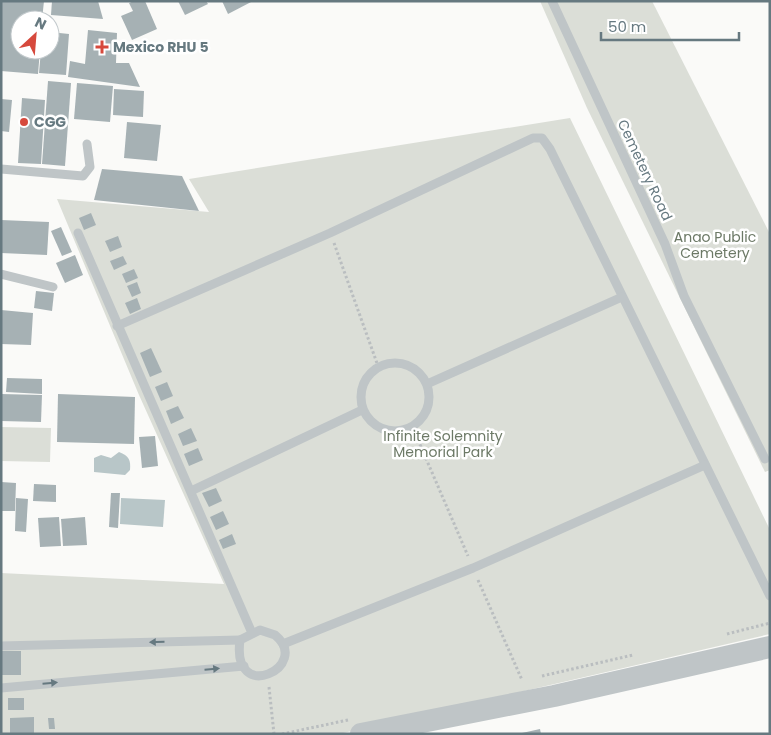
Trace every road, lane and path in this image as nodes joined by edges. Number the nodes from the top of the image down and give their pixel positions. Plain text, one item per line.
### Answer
1 (552, 1) edge
2 (88, 144) dead end
3 (1, 169) edge
4 (78, 233) dead end
5 (330, 234) junction
6 (1, 274) edge
7 (53, 287) dead end
8 (622, 297) junction
9 (117, 326) junction
10 (378, 366) junction
11 (427, 384) junction
12 (362, 410) junction
13 (412, 426) junction
14 (765, 460) dead end
15 (705, 465) junction
16 (191, 492) junction
17 (473, 568) junction
18 (770, 596) edge
19 (252, 633) junction
20 (240, 640) junction
21 (283, 644) junction
22 (1, 646) edge
23 (770, 647) edge
24 (244, 666) junction
25 (268, 676) junction
26 (522, 680) dead end
27 (1, 688) edge
28 (274, 734) edge
29 (361, 734) edge

1 - 14 lane, Cemetery Road
2 - 3 lane
4 - 9 lane
5 - 8 lane
5 - 9 lane
5 - 10 path
6 - 7 lane
8 - 11 lane
8 - 15 lane
9 - 16 lane
10 - 11 lane
10 - 12 lane
11 - 13 lane
12 - 13 lane
12 - 16 lane
13 - 17 path
15 - 17 lane
15 - 18 lane
16 - 19 lane
17 - 21 lane
17 - 26 path
19 - 20 lane
19 - 21 lane
20 -> 22 lane
20 - 24 lane
21 - 25 lane
23 - 29 street
24 - 25 lane
27 -> 24 lane
25 - 28 path

